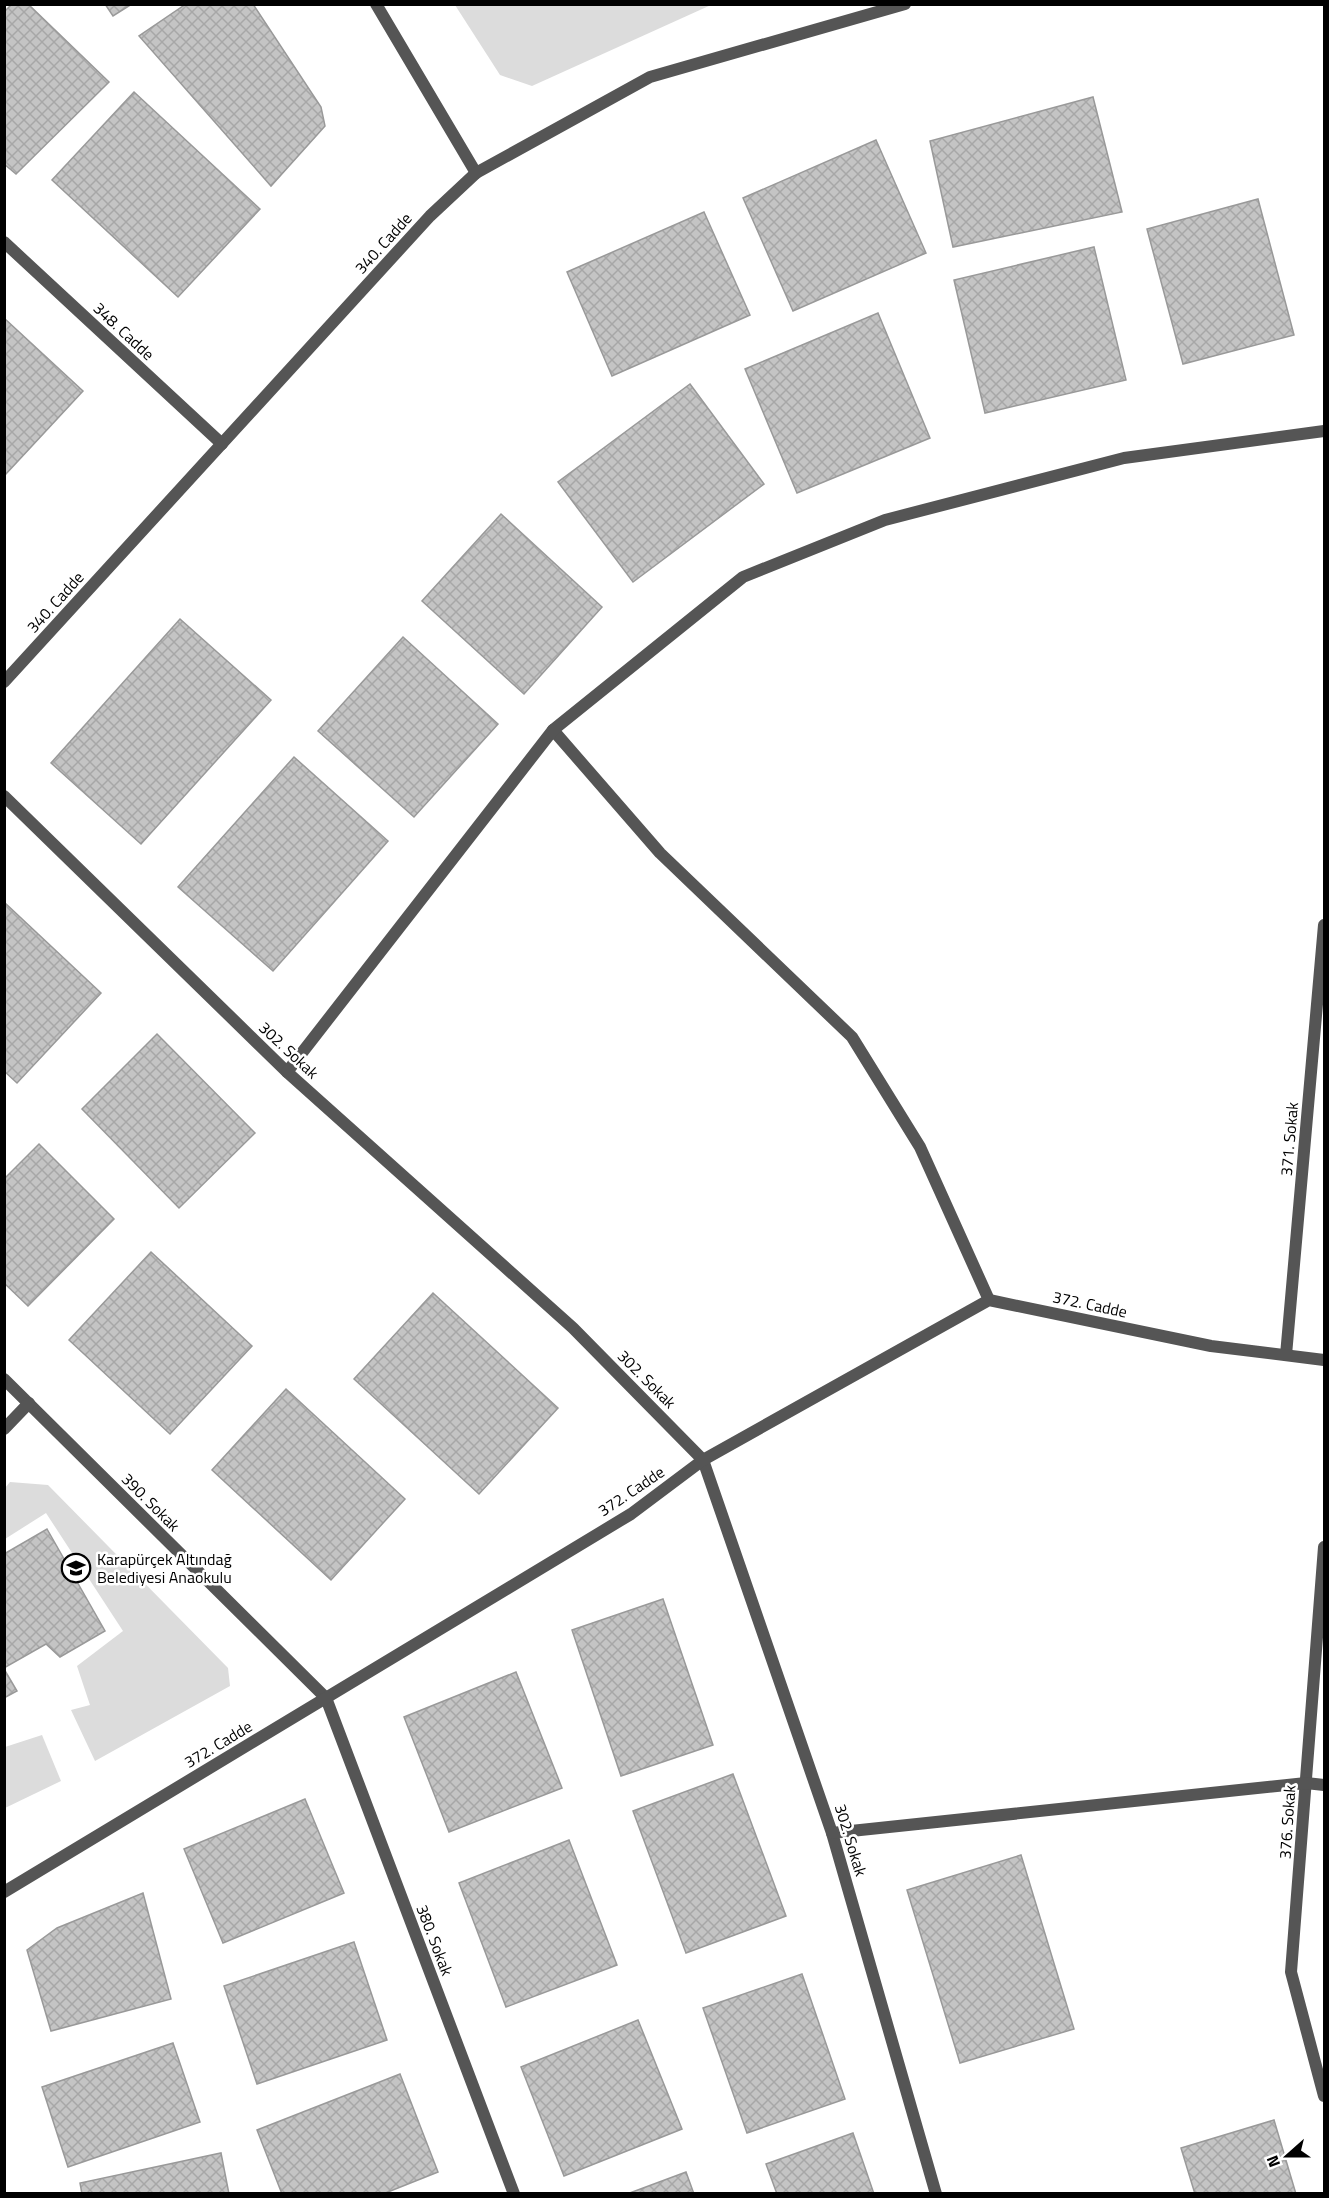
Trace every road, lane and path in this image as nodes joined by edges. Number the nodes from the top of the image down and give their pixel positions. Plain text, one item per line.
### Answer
1 (376, 4) edge
2 (905, 4) edge
3 (476, 173) junction
4 (4, 242) edge
5 (1324, 431) edge
6 (222, 444) junction
7 (4, 682) edge
8 (554, 730) junction
9 (4, 796) edge
10 (1324, 926) edge
11 (287, 1072) junction
12 (989, 1300) junction
13 (1286, 1355) junction
14 (1324, 1360) edge
15 (4, 1379) edge
16 (29, 1403) junction
17 (4, 1429) edge
18 (703, 1460) junction
19 (1324, 1547) edge
20 (326, 1698) junction
21 (1306, 1783) junction
22 (1324, 1785) edge
23 (832, 1833) junction
24 (4, 1892) edge
25 (1324, 2096) edge
26 (514, 2193) edge
27 (936, 2193) edge

1 - 3 street
2 - 3 street, 340. Cadde
3 - 6 street, 340. Cadde
4 - 6 street, 348. Cadde
5 - 8 street
6 - 7 street, 340. Cadde
8 - 11 street
8 - 12 street
9 - 11 street, 302. Sokak
10 - 13 street, 371. Sokak
11 - 18 street, 302. Sokak
12 - 13 street, 372. Cadde
12 - 18 street, 372. Cadde
13 - 14 street, 372. Cadde
15 - 16 street, 390. Sokak
16 - 17 street
16 - 20 street, 390. Sokak
18 - 20 street, 372. Cadde
18 - 23 street, 302. Sokak
19 - 21 street, 376. Sokak
20 - 24 street, 372. Cadde
20 - 26 street, 380. Sokak
21 - 22 street
21 - 23 street
21 - 25 street, 376. Sokak
23 - 27 street, 302. Sokak

